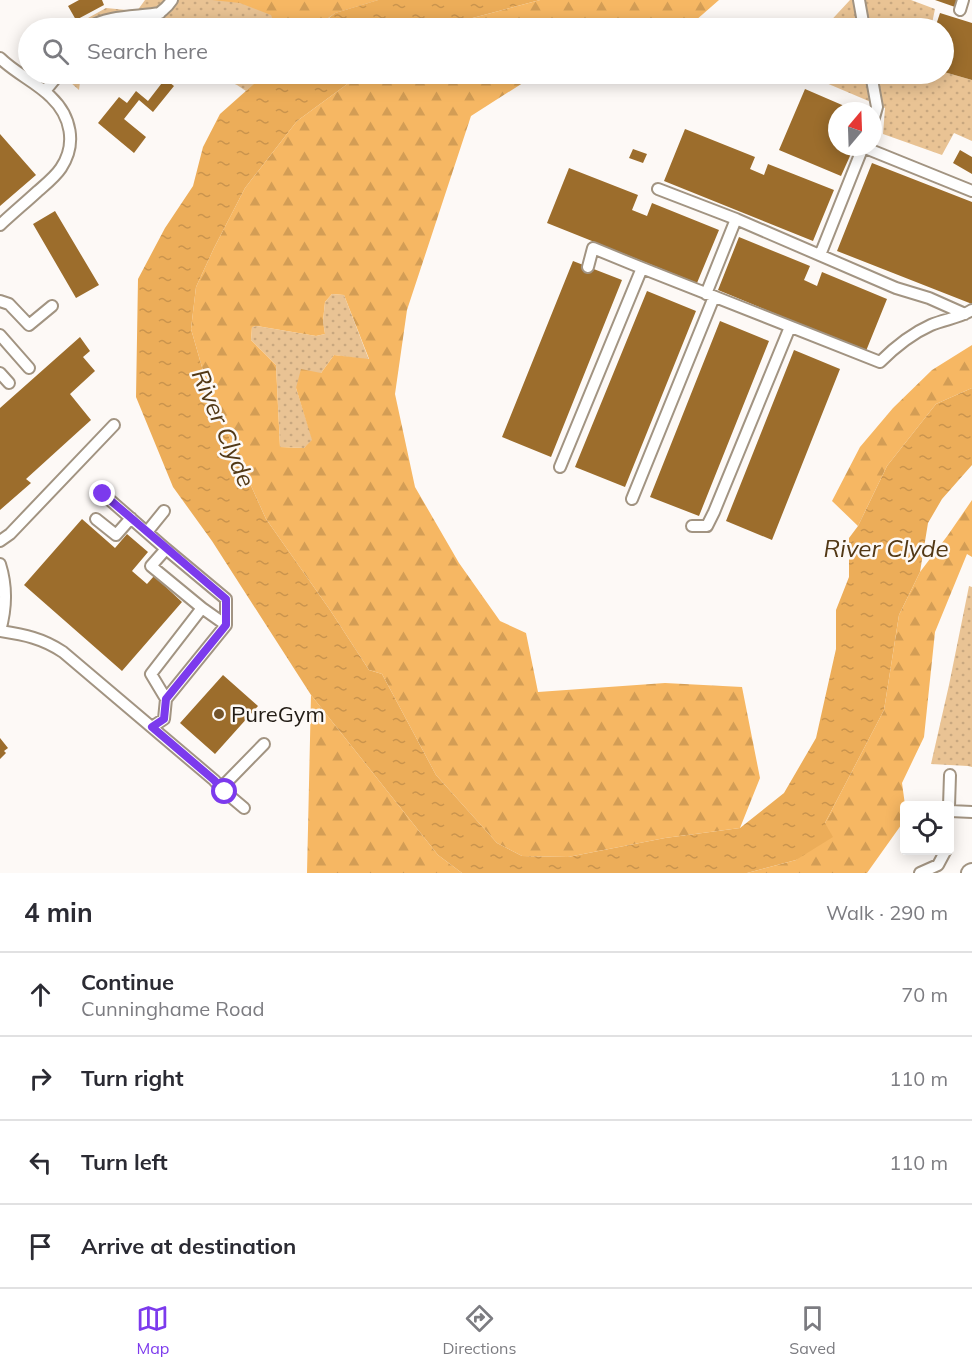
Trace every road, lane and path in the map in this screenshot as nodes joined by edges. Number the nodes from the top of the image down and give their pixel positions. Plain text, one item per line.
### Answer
1 (172, 0) edge
2 (859, 0) edge
3 (160, 13) junction
4 (123, 18) edge
5 (151, 18) edge
6 (862, 18) edge
7 (0, 58) edge
8 (18, 72) edge
9 (35, 84) edge
10 (51, 84) edge
11 (873, 84) edge
12 (45, 91) junction
13 (876, 102) edge
14 (882, 155) edge
15 (859, 156) edge
16 (658, 189) dead end
17 (972, 191) edge
18 (736, 219) junction
19 (0, 225) edge
20 (820, 255) junction
21 (588, 267) dead end
22 (642, 268) junction
23 (710, 296) junction
24 (0, 301) edge
25 (52, 306) dead end
26 (968, 312) edge
27 (790, 327) junction
28 (0, 335) edge
29 (29, 368) dead end
30 (0, 373) edge
31 (9, 383) dead end
32 (114, 425) dead end
33 (560, 467) dead end
34 (103, 494) dead end
35 (632, 499) dead end
36 (164, 511) dead end
37 (131, 518) junction
38 (96, 519) dead end
39 (692, 526) dead end
40 (147, 532) junction
41 (0, 541) edge
42 (166, 549) junction
43 (0, 565) edge
44 (202, 608) junction
45 (226, 625) junction
46 (0, 631) edge
47 (166, 699) junction
48 (152, 727) junction
49 (264, 744) dead end
50 (950, 776) dead end
51 (222, 787) junction
52 (949, 801) edge
53 (244, 808) dead end
54 (954, 811) edge
55 (972, 812) edge
56 (943, 855) edge
57 (920, 873) edge

1 - 3 street
2 - 6 street
3 - 4 street
3 - 5 street
7 - 8 street
9 - 12 street
10 - 12 street
11 - 13 street
12 - 19 street
14 - 17 street
15 - 20 street
16 - 18 street
18 - 20 street
18 - 23 street
20 - 26 street
21 - 22 street
22 - 23 street
22 - 33 street
23 - 27 street
23 - 35 street
24 - 25 street
26 - 27 street
27 - 39 street
28 - 29 street
30 - 31 street
32 - 41 street
34 - 37 street
36 - 40 street
37 - 38 street
37 - 40 street
40 - 42 street
42 - 44 street
42 - 45 street
43 - 46 street
44 - 45 street
44 - 47 street
45 - 47 street
46 - 48 street
47 - 48 street
48 - 51 street
49 - 51 street
50 - 52 street
51 - 53 street
54 - 55 street
56 - 57 street

